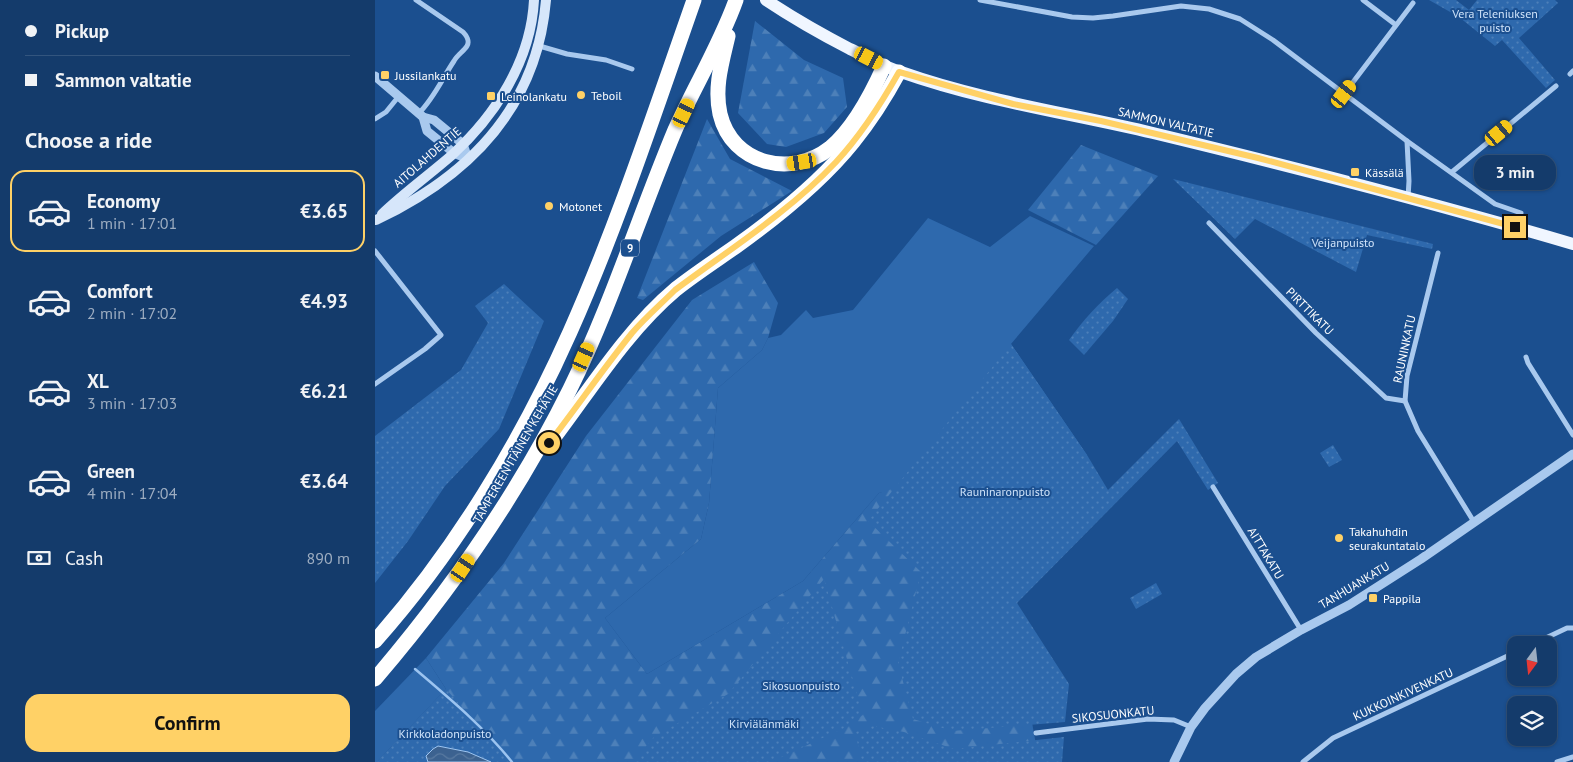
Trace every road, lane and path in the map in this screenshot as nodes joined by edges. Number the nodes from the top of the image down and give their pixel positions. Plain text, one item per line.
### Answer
1 (416, 0) edge
2 (534, 0) edge
3 (546, 0) edge
4 (694, 0) edge
5 (980, 0) edge
6 (1363, 0) edge
7 (768, 2) edge
8 (1005, 2) edge
9 (735, 3) edge
10 (1180, 3) edge
11 (1413, 3) dead end
12 (1395, 25) junction
13 (526, 42) junction
14 (538, 45) junction
15 (884, 66) junction
16 (633, 69) dead end
17 (899, 72) junction
18 (375, 76) edge
19 (1556, 86) dead end
20 (1344, 94) junction
21 (399, 96) junction
22 (421, 115) junction
23 (375, 119) edge
24 (1407, 141) junction
25 (463, 144) junction
26 (454, 154) junction
27 (469, 159) junction
28 (1452, 172) junction
29 (1408, 198) junction
30 (1521, 213) dead end
31 (376, 220) edge
32 (1209, 222) dead end
33 (1573, 244) edge
34 (375, 251) edge
35 (1438, 253) dead end
36 (1526, 357) dead end
37 (375, 384) edge
38 (1405, 401) junction
39 (1573, 435) edge
40 (1573, 454) edge
41 (517, 484) junction
42 (1213, 487) dead end
43 (1474, 522) junction
44 (1573, 628) edge
45 (1301, 630) junction
46 (1550, 636) edge
47 (375, 641) edge
48 (1507, 656) edge
49 (375, 679) edge
50 (1191, 727) junction
51 (1035, 733) dead end
52 (1573, 757) edge
53 (1174, 762) edge
54 (1303, 762) edge
55 (1557, 762) edge

1 - 22 street
2 - 13 main road, AITOLAHDENTIE
3 - 14 main road, AITOLAHDENTIE
4 - 47 highway, TAMPEREEN ITÄINEN KEHÄTIE / 9
5 - 8 street
6 - 12 street
7 - 15 main road, SAMMON VALTATIE
8 - 10 street
9 - 15 highway
9 - 41 highway, TAMPEREEN ITÄINEN KEHÄTIE / 9
10 - 20 street
11 - 12 street
12 - 20 street
13 - 14 street
13 - 25 main road, AITOLAHDENTIE
14 - 16 street
14 - 27 main road, AITOLAHDENTIE
15 - 17 main road, SAMMON VALTATIE
17 - 29 main road, SAMMON VALTATIE
17 - 41 highway
18 - 21 street
19 - 28 street
20 - 24 street
21 - 22 street
21 - 23 street
22 - 25 street
22 - 26 street
24 - 28 street
24 - 29 street
25 - 26 main road, AITOLAHDENTIE
25 - 27 street
26 - 27 street
26 - 31 main road, AITOLAHDENTIE
27 - 31 main road, AITOLAHDENTIE
28 - 30 street
29 - 33 main road, SAMMON VALTATIE
32 - 38 street, PIRTTIKATU
34 - 37 street
35 - 38 street, RAUNINKATU
36 - 39 street
38 - 43 street, RAUNINKATU
40 - 43 street, TANHUANKATU
41 - 49 highway, TAMPEREEN ITÄINEN KEHÄTIE / 9
42 - 45 street, AITTAKATU
43 - 45 street, TANHUANKATU
44 - 46 street
45 - 50 street, TANHUANKATU
48 - 54 street, KUKKOINKIVENKATU
50 - 51 street, SIKOSUONKATU
50 - 53 street, TANHUANKATU
52 - 55 street

